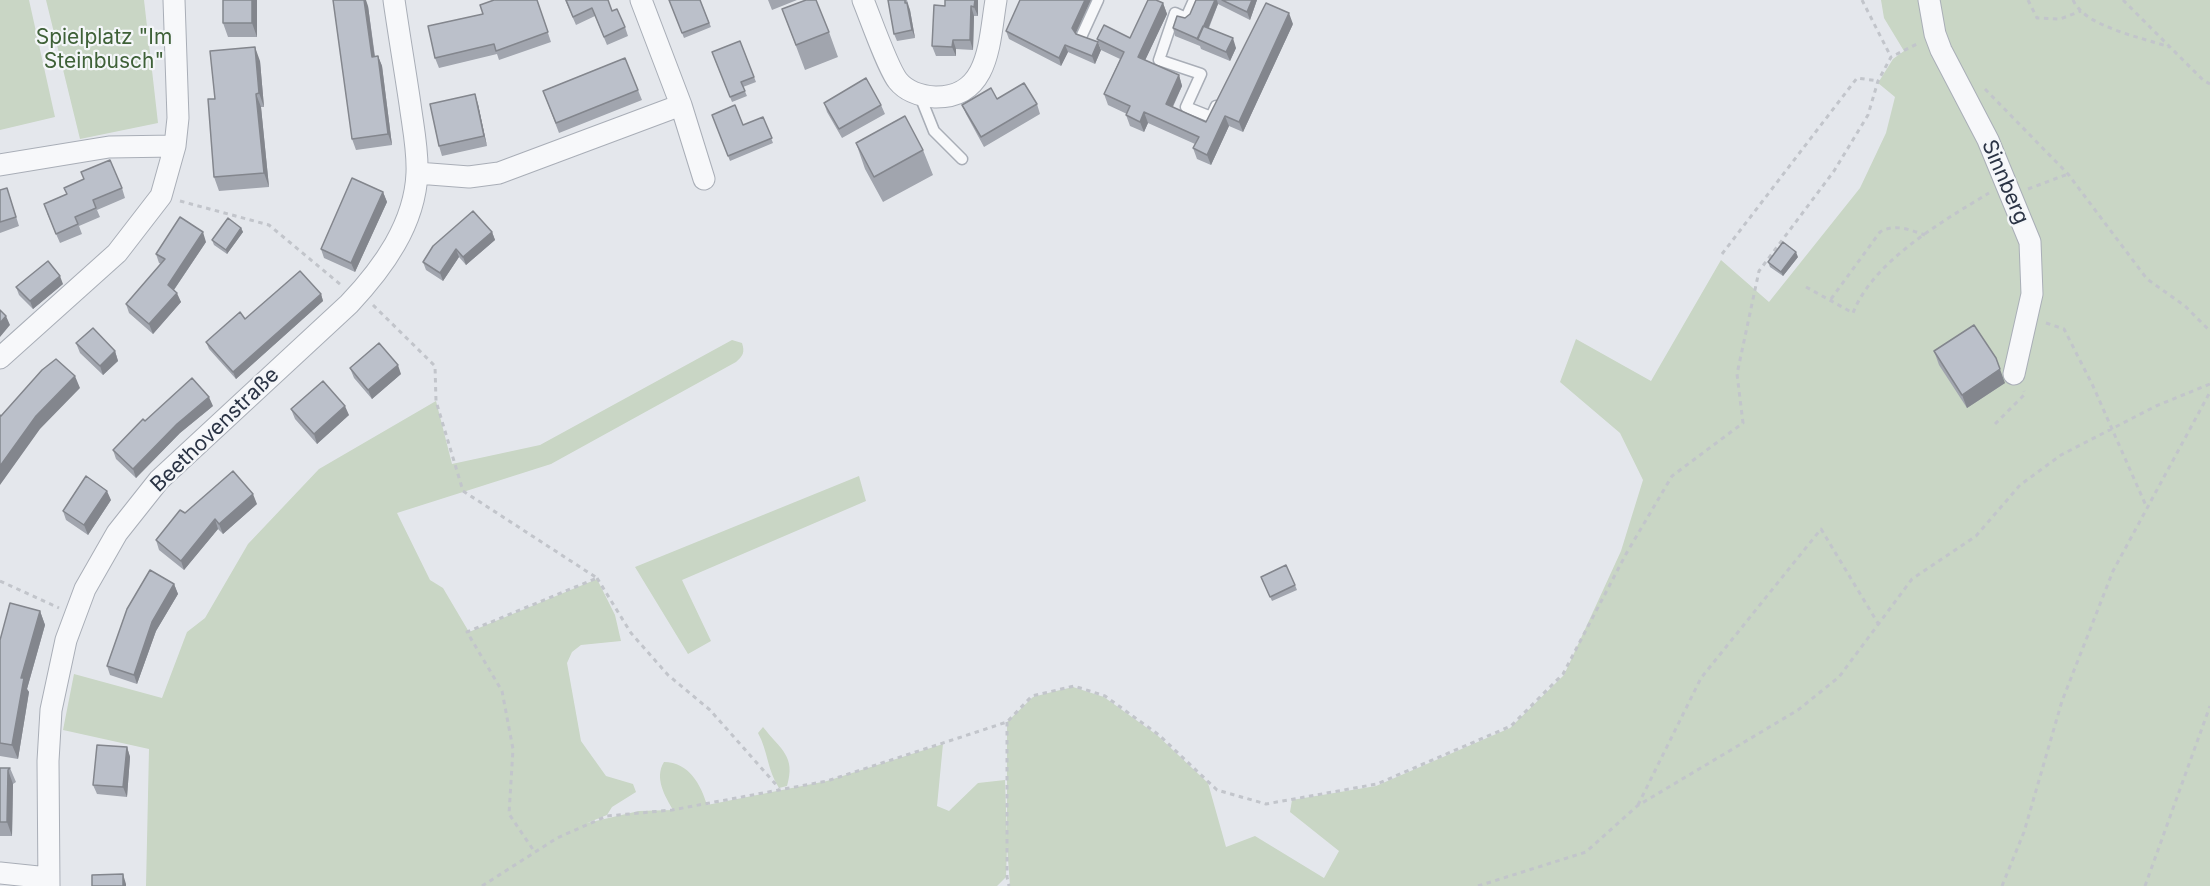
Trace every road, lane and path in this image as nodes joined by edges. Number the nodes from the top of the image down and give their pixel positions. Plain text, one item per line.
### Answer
1 (174, 0) edge
2 (394, 0) edge
3 (640, 0) edge
4 (863, 0) edge
5 (996, 0) edge
6 (1098, 0) edge
7 (1194, 0) edge
8 (1862, 0) edge
9 (1929, 0) edge
10 (2028, 0) edge
11 (2073, 0) edge
12 (2123, 0) edge
13 (2081, 12) junction
14 (1935, 34) junction
15 (1082, 35) edge
16 (2170, 48) junction
17 (1892, 57) junction
18 (1878, 81) junction
19 (2210, 84) edge
20 (1981, 85) dead end
21 (920, 96) junction
22 (1221, 96) edge
23 (681, 105) junction
24 (175, 146) junction
25 (962, 159) dead end
26 (0, 165) edge
27 (417, 173) junction
28 (2068, 174) junction
29 (704, 179) dead end
30 (2008, 187) junction
31 (161, 196) junction
32 (1925, 236) junction
33 (1722, 254) dead end
34 (1806, 287) dead end
35 (358, 295) junction
36 (1831, 299) junction
37 (2027, 318) junction
38 (2210, 331) edge
39 (0, 358) edge
40 (2014, 374) joint
41 (2210, 384) edge
42 (2210, 392) edge
43 (1995, 424) dead end
44 (2111, 430) junction
45 (2147, 508) junction
46 (597, 578) junction
47 (0, 581) edge
48 (75, 615) junction
49 (1879, 625) junction
50 (2210, 706) edge
51 (1007, 722) junction
52 (779, 788) junction
53 (1637, 806) junction
54 (534, 851) junction
55 (0, 873) edge
56 (49, 882) edge
57 (482, 886) edge
58 (1010, 886) edge
59 (1478, 886) edge
60 (2002, 886) edge
61 (2145, 886) edge

1 - 24 street
2 - 27 street, Beethovenstraße
3 - 23 street
4 - 21 street
5 - 21 street
6 - 15 lane
7 - 22 lane
8 - 17 path
9 - 14 street, Sinnberg
10 - 13 path
11 - 13 path
12 - 16 path
13 - 16 path
14 - 17 path
14 - 30 street, Sinnberg
16 - 19 path
17 - 18 path
18 - 33 path
18 - 51 path
20 - 28 path
21 - 25 lane
23 - 27 street
23 - 29 street
24 - 26 street
24 - 31 street
27 - 35 street, Beethovenstraße
28 - 30 path
28 - 38 path
30 - 32 path
30 - 37 street, Sinnberg
31 - 35 path
31 - 39 street
32 - 36 path
32 - 36 path
34 - 36 path
35 - 46 path
35 - 48 street, Beethovenstraße
37 - 40 street, Sinnberg
37 - 44 path
40 - 43 path
41 - 44 path
42 - 45 path
44 - 45 path
44 - 49 path
45 - 60 path
46 - 52 path
46 - 54 path
47 - 48 path
48 - 56 street, Beethovenstraße
49 - 53 path
49 - 53 path
50 - 61 path
51 - 52 path
51 - 58 path
52 - 54 path
53 - 59 path
54 - 57 path
55 - 56 street

